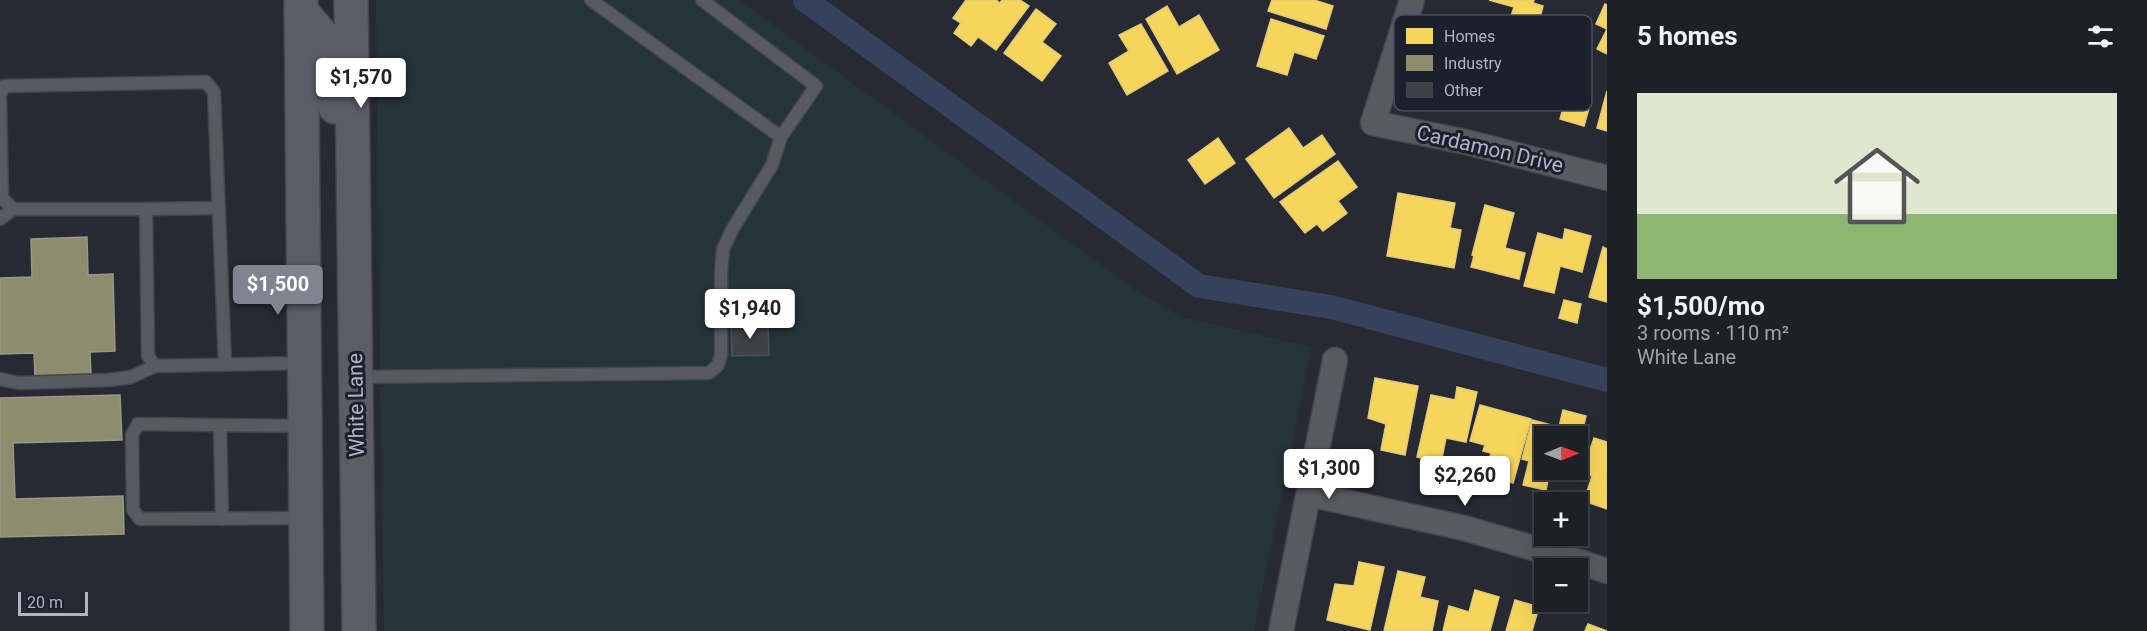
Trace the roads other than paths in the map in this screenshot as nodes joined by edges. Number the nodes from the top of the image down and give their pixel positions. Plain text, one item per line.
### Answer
1 (351, 0) edge
2 (591, 0) edge
3 (702, 0) edge
4 (1412, 0) edge
5 (301, 6) edge
6 (1407, 15) edge
7 (1394, 57) edge
8 (0, 98) edge
9 (781, 137) junction
10 (1607, 178) edge
11 (146, 208) junction
12 (219, 208) junction
13 (13, 209) junction
14 (0, 219) edge
15 (354, 236) junction
16 (1335, 360) dead end
17 (304, 363) junction
18 (225, 364) junction
19 (155, 366) junction
20 (356, 377) junction
21 (0, 379) edge
22 (220, 425) junction
23 (305, 426) junction
24 (1309, 494) junction
25 (306, 518) junction
26 (222, 519) junction
27 (1607, 571) edge
28 (307, 631) edge
29 (359, 631) edge
30 (1281, 631) edge

1 - 15 main road, White Lane
2 - 9 lane
3 - 9 lane
4 - 6 street, Cardamon Drive
5 - 15 main road
5 - 17 main road
7 - 10 street, Cardamon Drive
8 - 12 lane
8 - 13 lane
9 - 20 lane
11 - 12 lane
11 - 13 lane
11 - 19 lane
12 - 18 lane
13 - 14 lane
15 - 20 main road, White Lane
16 - 24 street
17 - 18 lane
17 - 23 main road
18 - 19 lane
19 - 21 lane
20 - 29 main road, White Lane
22 - 23 lane
22 - 26 lane
22 - 26 lane
23 - 25 main road
24 - 27 street
24 - 30 street
25 - 26 lane
25 - 28 main road

